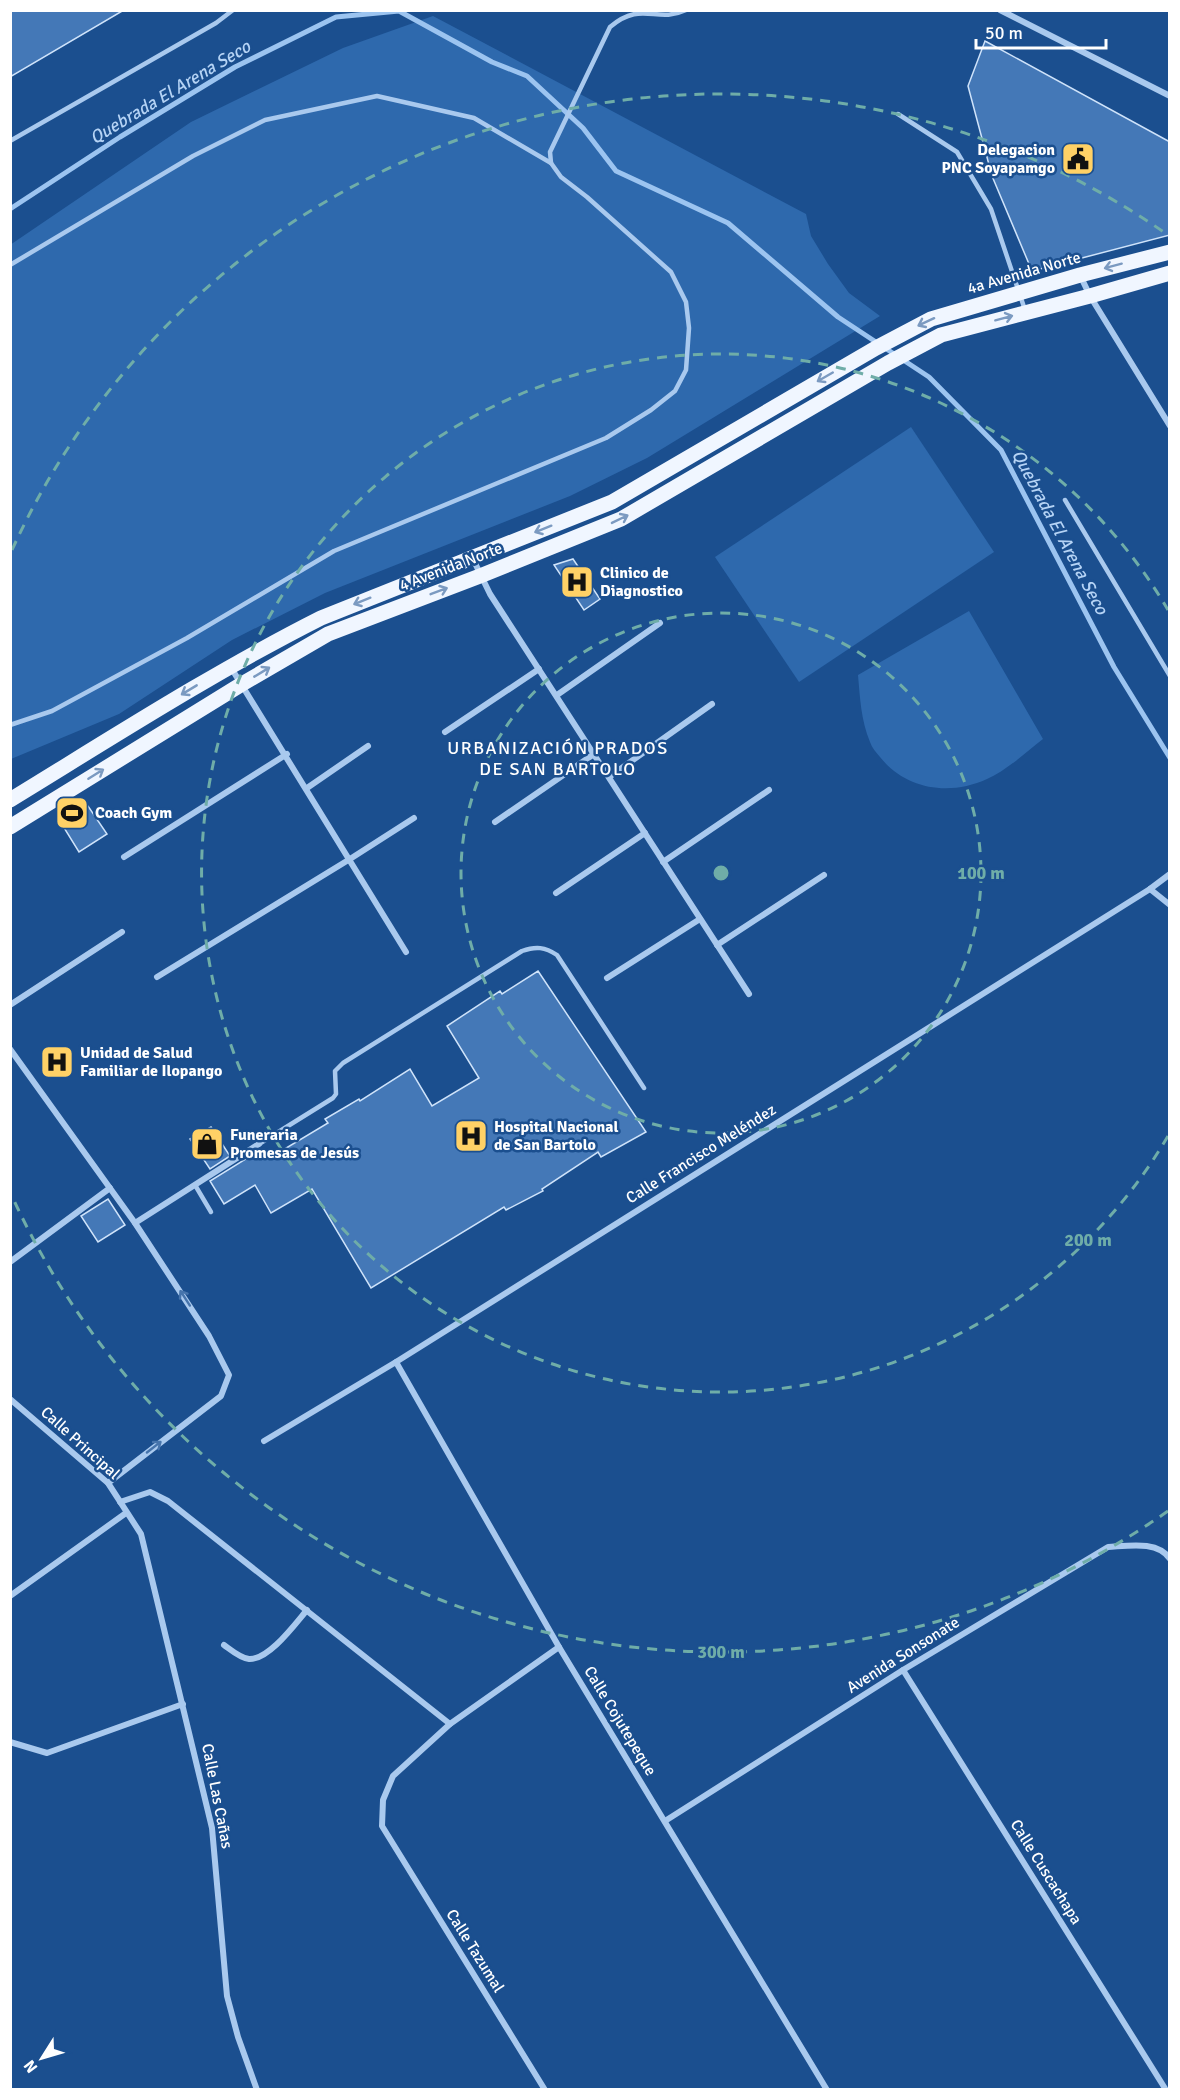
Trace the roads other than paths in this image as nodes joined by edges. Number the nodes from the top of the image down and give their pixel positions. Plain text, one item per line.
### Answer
1 (233, 10) edge
2 (686, 10) edge
3 (1000, 10) edge
4 (1170, 96) edge
5 (898, 114) dead end
6 (10, 141) edge
7 (551, 163) junction
8 (1170, 252) edge
9 (10, 265) edge
10 (1170, 273) edge
11 (1080, 275) junction
12 (1020, 292) junction
13 (1090, 296) junction
14 (1026, 312) junction
15 (892, 339) joint
16 (1170, 426) edge
17 (1065, 500) dead end
18 (473, 557) junction
19 (480, 576) junction
20 (660, 623) dead end
21 (230, 666) junction
22 (540, 669) junction
23 (1170, 676) edge
24 (242, 684) junction
25 (557, 695) junction
26 (712, 704) dead end
27 (10, 725) edge
28 (445, 732) dead end
29 (368, 746) dead end
30 (287, 754) junction
31 (594, 754) junction
32 (609, 777) junction
33 (307, 788) junction
34 (769, 790) dead end
35 (10, 800) edge
36 (414, 818) dead end
37 (495, 822) dead end
38 (10, 827) edge
39 (645, 833) junction
40 (124, 857) dead end
41 (350, 859) junction
42 (663, 862) junction
43 (1170, 874) edge
44 (824, 875) dead end
45 (1150, 889) junction
46 (556, 892) dead end
47 (1170, 905) edge
48 (700, 919) junction
49 (122, 932) dead end
50 (717, 945) junction
51 (406, 952) dead end
52 (157, 976) dead end
53 (607, 978) dead end
54 (749, 994) dead end
55 (10, 1005) edge
56 (10, 1049) edge
57 (644, 1088) dead end
58 (259, 1144) joint
59 (195, 1185) junction
60 (110, 1188) junction
61 (211, 1212) dead end
62 (135, 1223) junction
63 (10, 1262) edge
64 (396, 1362) junction
65 (10, 1399) edge
66 (264, 1441) dead end
67 (108, 1483) junction
68 (120, 1502) junction
69 (126, 1513) junction
70 (1168, 1556) edge
71 (10, 1596) edge
72 (307, 1610) junction
73 (224, 1645) dead end
74 (559, 1647) junction
75 (903, 1670) junction
76 (183, 1704) junction
77 (450, 1724) junction
78 (10, 1742) edge
79 (664, 1821) junction
80 (257, 2090) edge
81 (545, 2090) edge
82 (827, 2090) edge
83 (1166, 2090) edge

1 - 6 lane
2 - 7 lane
3 - 4 street
5 - 12 lane
7 - 9 lane
7 - 27 lane
8 -> 11 main road, 4a Avenida Norte
10 - 13 main road
11 - 12 main road, 4a Avenida Norte
11 - 13 street
12 - 14 lane
12 -> 15 main road, 4a Avenida Norte
13 - 14 main road
13 - 16 street
19 -> 14 main road, 4 Avenida Norte
15 -> 18 main road, 4 Avenida Norte
17 - 23 lane
18 - 19 street
18 -> 21 main road, 4 Avenida Norte
19 - 22 street
24 -> 19 main road, 4 Avenida Norte
20 - 25 street
21 - 24 street
21 -> 35 main road, 4 Avenida Norte
22 - 25 street
22 - 28 street
24 - 30 street
38 -> 24 main road, 4 Avenida Norte
25 - 31 street
26 - 32 street
29 - 33 street
30 - 33 street
30 - 40 street
31 - 32 street
31 - 37 street
32 - 39 street
33 - 41 street
34 - 42 street
36 - 41 street
39 - 42 street
39 - 46 street
41 - 51 street
41 - 52 street
42 - 48 street
43 - 45 street, Calle Francisco Meléndez
44 - 50 street
45 - 47 street
45 - 64 street, Calle Francisco Meléndez
48 - 50 street
48 - 53 street
49 - 55 street
50 - 54 street
56 - 60 street
57 - 58 lane
58 - 59 street
59 - 61 lane
59 - 62 street
60 - 62 street
60 - 63 street
67 -> 62 street
64 - 66 street, Calle Francisco Meléndez
64 - 74 street, Calle Cojutepeque
65 - 67 street, Calle Principal
67 - 68 street, Calle Principal
68 - 69 street, Calle Principal
68 - 72 street
69 - 71 street
69 - 76 street, Calle Las Cañas
70 - 75 street, Avenida Sonsonate
72 - 73 street
72 - 77 street
74 - 77 street
74 - 79 street, Calle Cojutepeque
75 - 79 street, Avenida Sonsonate
75 - 83 street, Calle Cuscachapa
76 - 78 street
76 - 80 street, Calle Las Cañas
77 - 81 street, Calle Tazumal
79 - 82 street, Calle Cojutepeque

